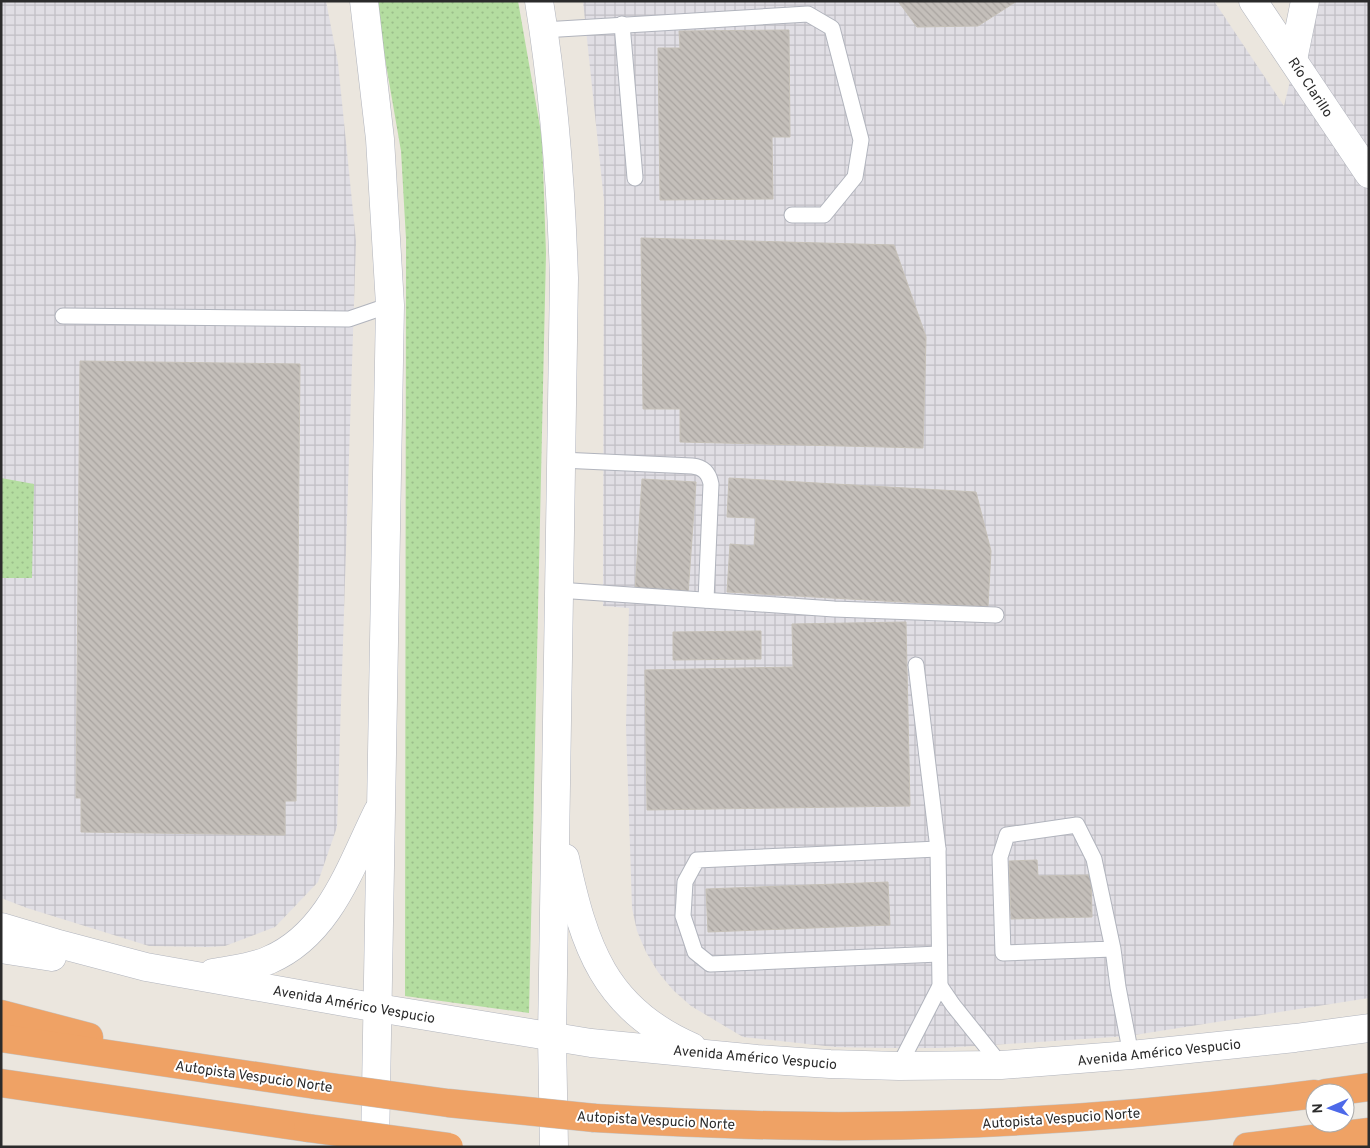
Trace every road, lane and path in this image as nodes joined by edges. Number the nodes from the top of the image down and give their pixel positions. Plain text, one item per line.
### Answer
1 (364, 1) edge
2 (539, 1) edge
3 (1253, 1) edge
4 (1305, 1) edge
5 (622, 24) junction
6 (543, 30) junction
7 (1293, 60) junction
8 (1369, 174) edge
9 (635, 178) dead end
10 (792, 215) dead end
11 (390, 305) junction
12 (63, 316) dead end
13 (561, 460) junction
14 (558, 590) junction
15 (706, 600) junction
16 (996, 615) dead end
17 (916, 664) dead end
18 (380, 805) junction
19 (555, 815) junction
20 (938, 849) junction
21 (1, 927) edge
22 (1113, 949) junction
23 (1, 950) edge
24 (940, 954) junction
25 (146, 967) junction
26 (195, 976) junction
27 (940, 986) junction
28 (378, 1008) junction
29 (1, 1014) edge
30 (1369, 1028) edge
31 (552, 1037) junction
32 (1, 1038) edge
33 (710, 1054) junction
34 (1131, 1055) junction
35 (166, 1063) junction
36 (1001, 1065) junction
37 (899, 1066) junction
38 (1, 1083) edge
39 (1369, 1087) edge
40 (1355, 1089) edge
41 (1305, 1095) edge
42 (1369, 1132) edge
43 (375, 1147) edge
44 (449, 1147) edge
45 (554, 1147) edge
46 (1247, 1147) edge

1 - 11 street
2 - 6 street
3 - 7 street, Río Clarillo
4 - 7 street
5 - 6 lane
5 - 9 lane
5 - 10 lane
6 - 13 street
7 - 8 street, Río Clarillo
11 - 12 lane
11 - 18 street
13 - 14 street
13 - 15 lane
14 - 15 lane
14 - 19 street
15 - 16 lane
17 - 20 lane
18 - 26 street
18 - 28 street
19 - 31 street
19 - 33 street
20 - 24 lane
20 - 24 lane
21 - 25 street, Avenida Américo Vespucio
22 - 22 lane
22 - 34 lane
23 - 25 street, Avenida Américo Vespucio
24 - 27 lane
25 - 26 street, Avenida Américo Vespucio
26 - 28 street, Avenida Américo Vespucio
27 - 36 lane
27 - 37 lane
28 - 31 street, Avenida Américo Vespucio
28 - 43 street
29 - 35 highway
30 - 34 street, Avenida Américo Vespucio
31 - 33 street, Avenida Américo Vespucio
31 - 45 street
32 - 35 highway, Autopista Vespucio Norte
33 - 37 street, Avenida Américo Vespucio
34 - 36 street, Avenida Américo Vespucio
35 - 41 highway, Autopista Vespucio Norte, bridge
36 - 37 street, Avenida Américo Vespucio
38 - 44 highway, bridge
39 - 40 highway
42 - 46 highway

